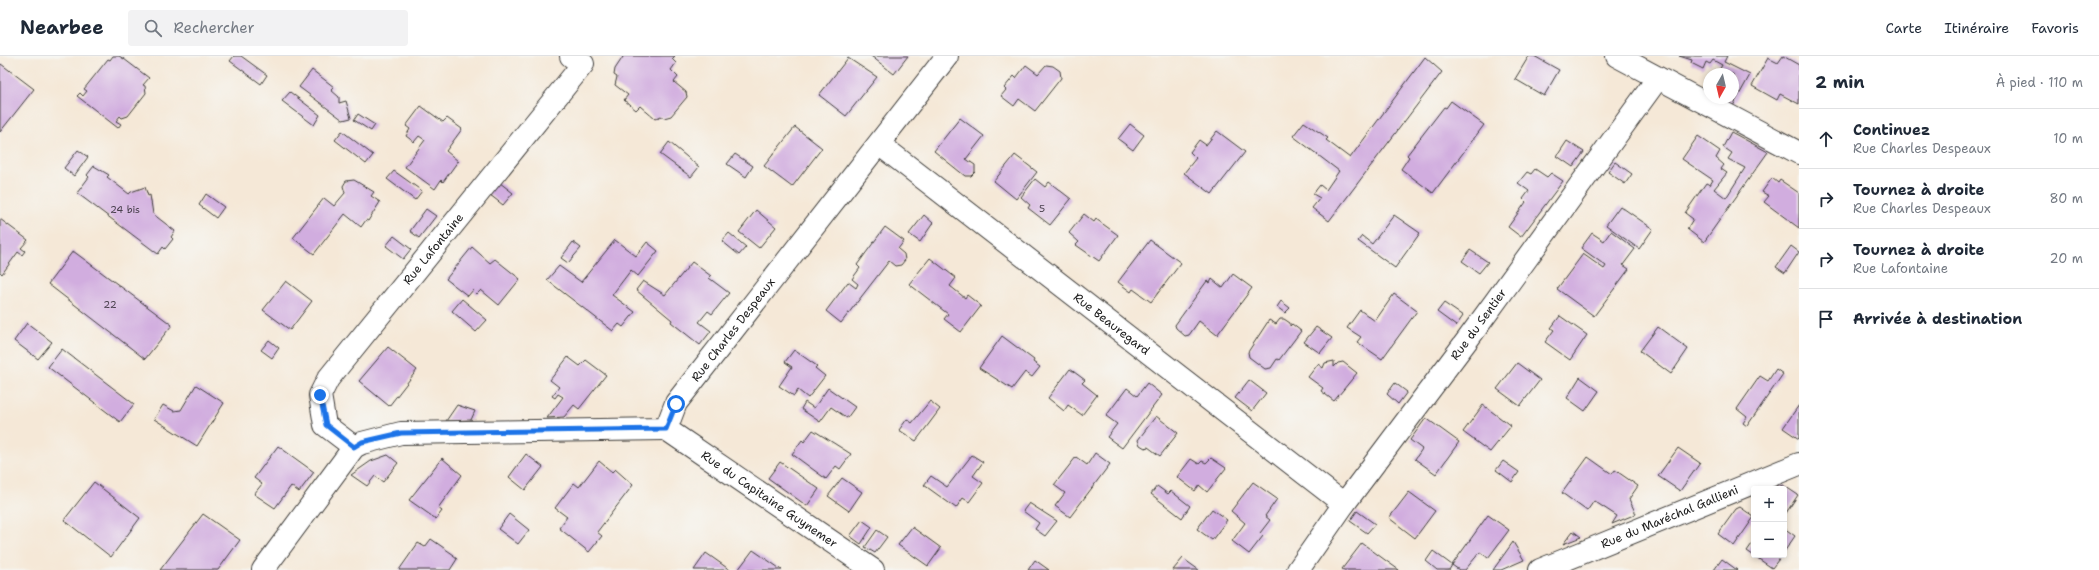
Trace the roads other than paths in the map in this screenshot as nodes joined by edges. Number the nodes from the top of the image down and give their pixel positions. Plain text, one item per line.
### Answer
1 (571, 56) edge
2 (946, 56) edge
3 (1617, 56) edge
4 (1658, 78) junction
5 (879, 144) junction
6 (1799, 153) edge
7 (666, 429) junction
8 (354, 447) junction
9 (1799, 464) edge
10 (1344, 504) junction
11 (263, 570) edge
12 (873, 570) edge
13 (1298, 570) edge
14 (1540, 570) edge

1 - 8 street, Rue Lafontaine
2 - 5 street, Rue Charles Despeaux
3 - 4 street
4 - 6 street
4 - 10 street, Rue du Sentier
5 - 7 street, Rue Charles Despeaux
5 - 10 street, Rue Beauregard
7 - 8 street
7 - 12 street, Rue du Capitaine Guynemer
8 - 11 street
9 - 14 street, Rue du Maréchal Gallieni
10 - 13 street, Rue du Sentier

